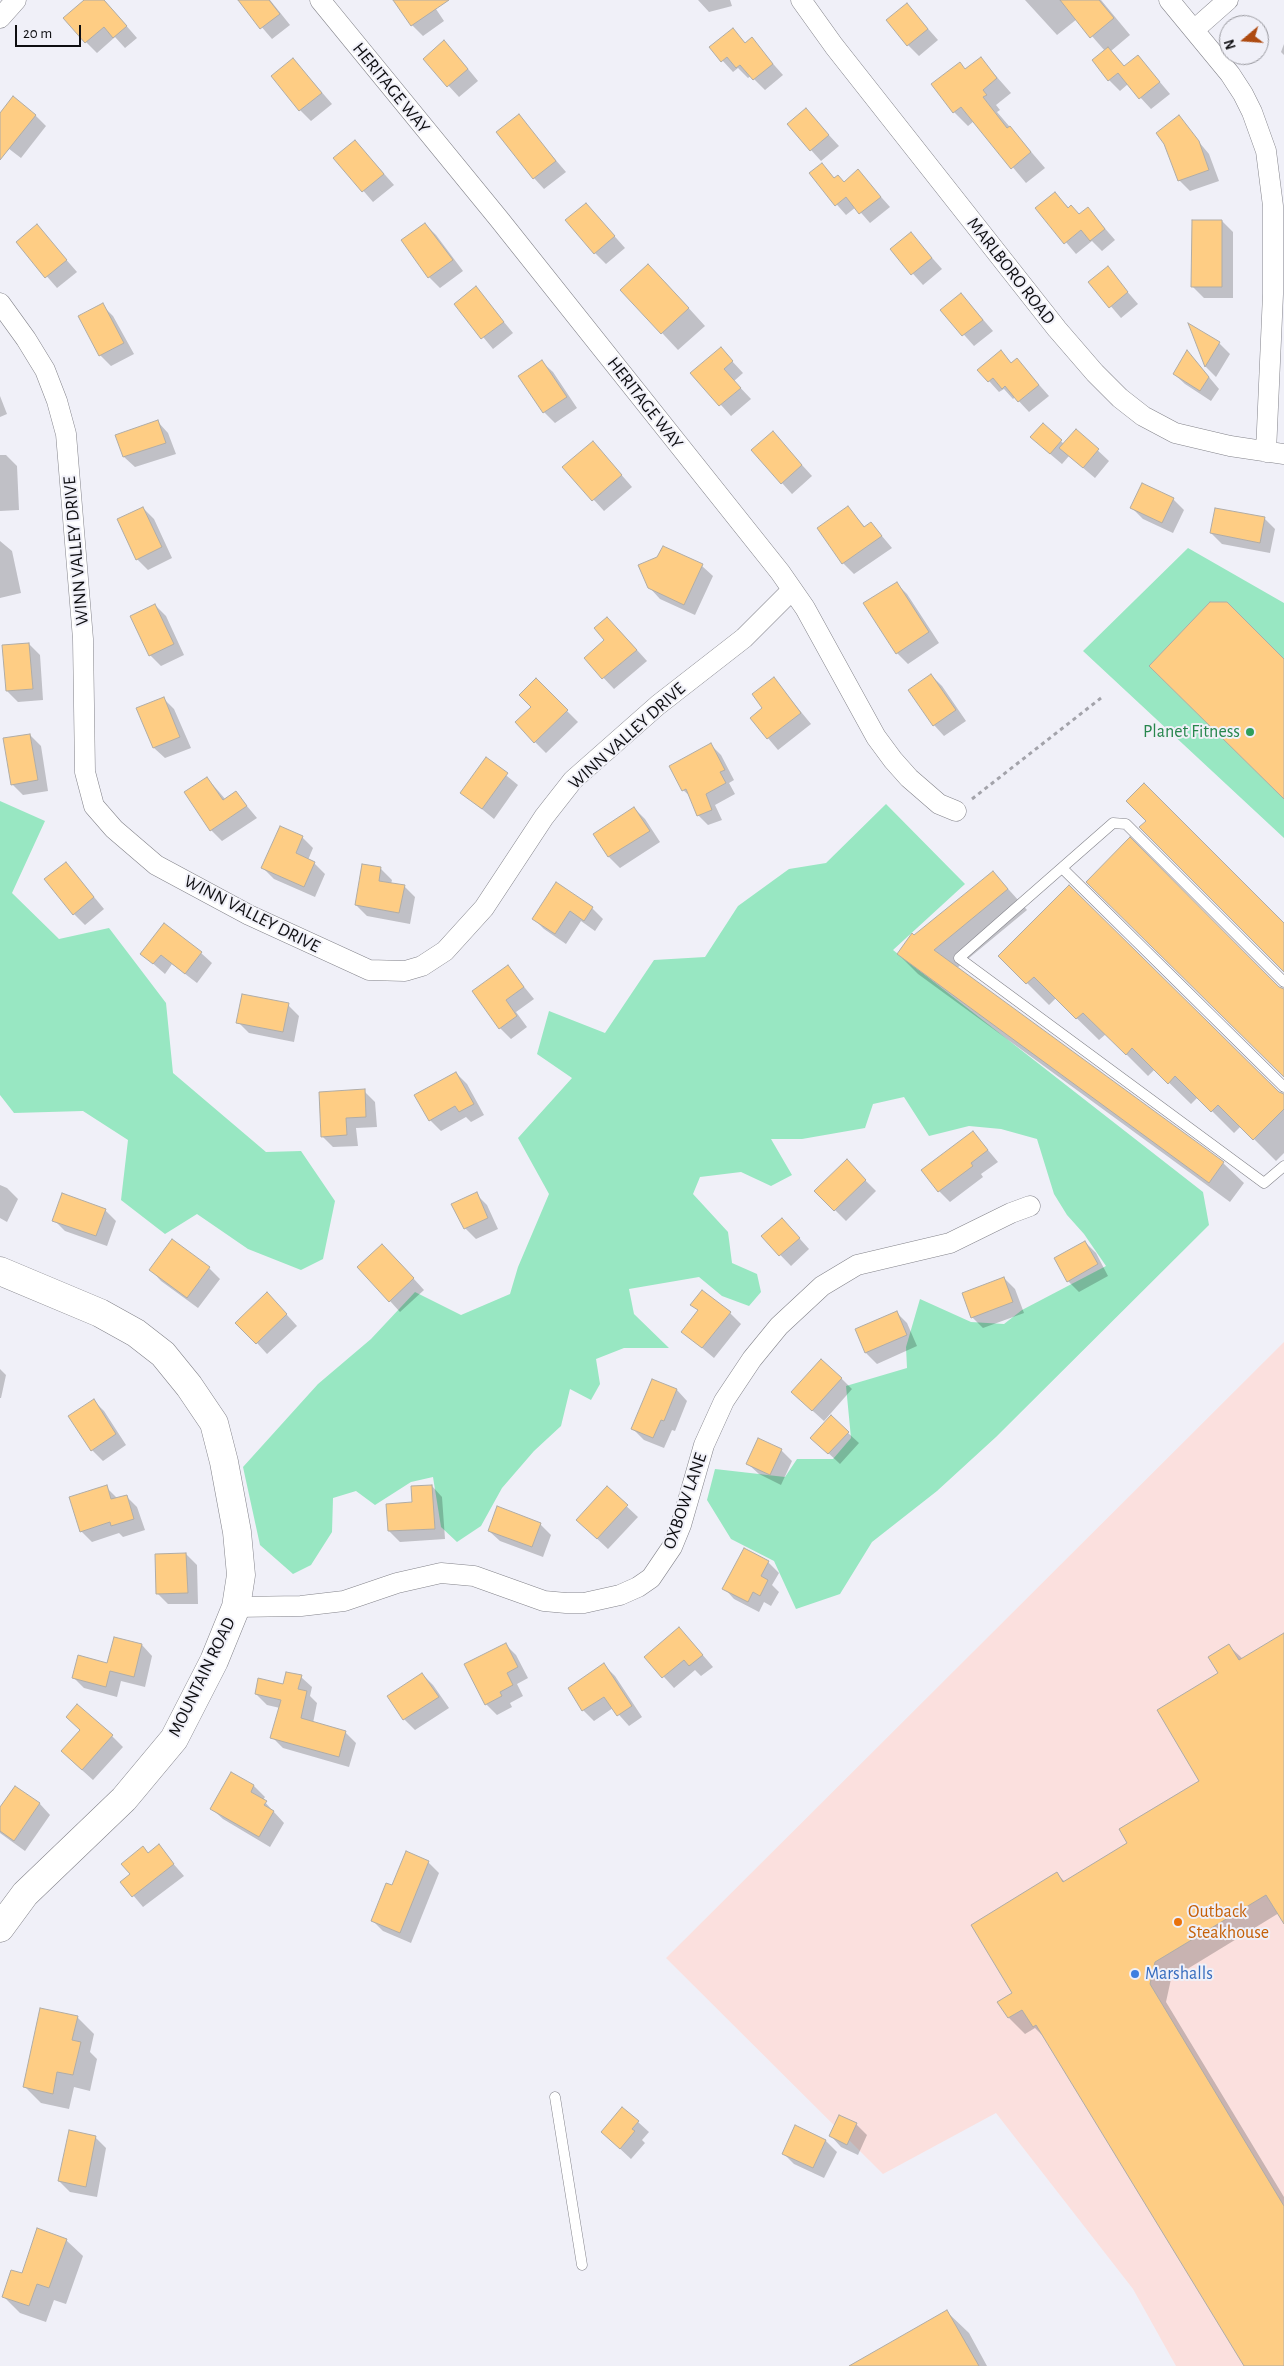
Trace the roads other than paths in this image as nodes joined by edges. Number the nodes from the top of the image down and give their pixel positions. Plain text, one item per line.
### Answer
1 (16, 0) edge
2 (320, 0) edge
3 (801, 0) edge
4 (1169, 0) edge
5 (1228, 0) edge
6 (0, 18) edge
7 (1194, 30) junction
8 (0, 303) edge
9 (1275, 453) edge
10 (792, 590) junction
11 (956, 811) road end
12 (1062, 868) junction
13 (1284, 982) edge
14 (1284, 1087) edge
15 (1284, 1166) edge
16 (1030, 1206) dead end
17 (0, 1271) edge
18 (236, 1608) junction
19 (0, 1928) edge
20 (555, 2097) dead end
21 (582, 2265) dead end

1 - 6 street
2 - 10 street, HERITAGE WAY
3 - 9 street, MARLBORO ROAD
4 - 7 street
5 - 7 street
7 - 9 street
8 - 10 street, WINN VALLEY DRIVE
10 - 11 street, HERITAGE WAY
12 - 13 lane
12 - 14 lane
12 - 15 lane
16 - 18 street, OXBOW LANE
17 - 18 street, MOUNTAIN ROAD
18 - 19 street, MOUNTAIN ROAD
20 - 21 lane

